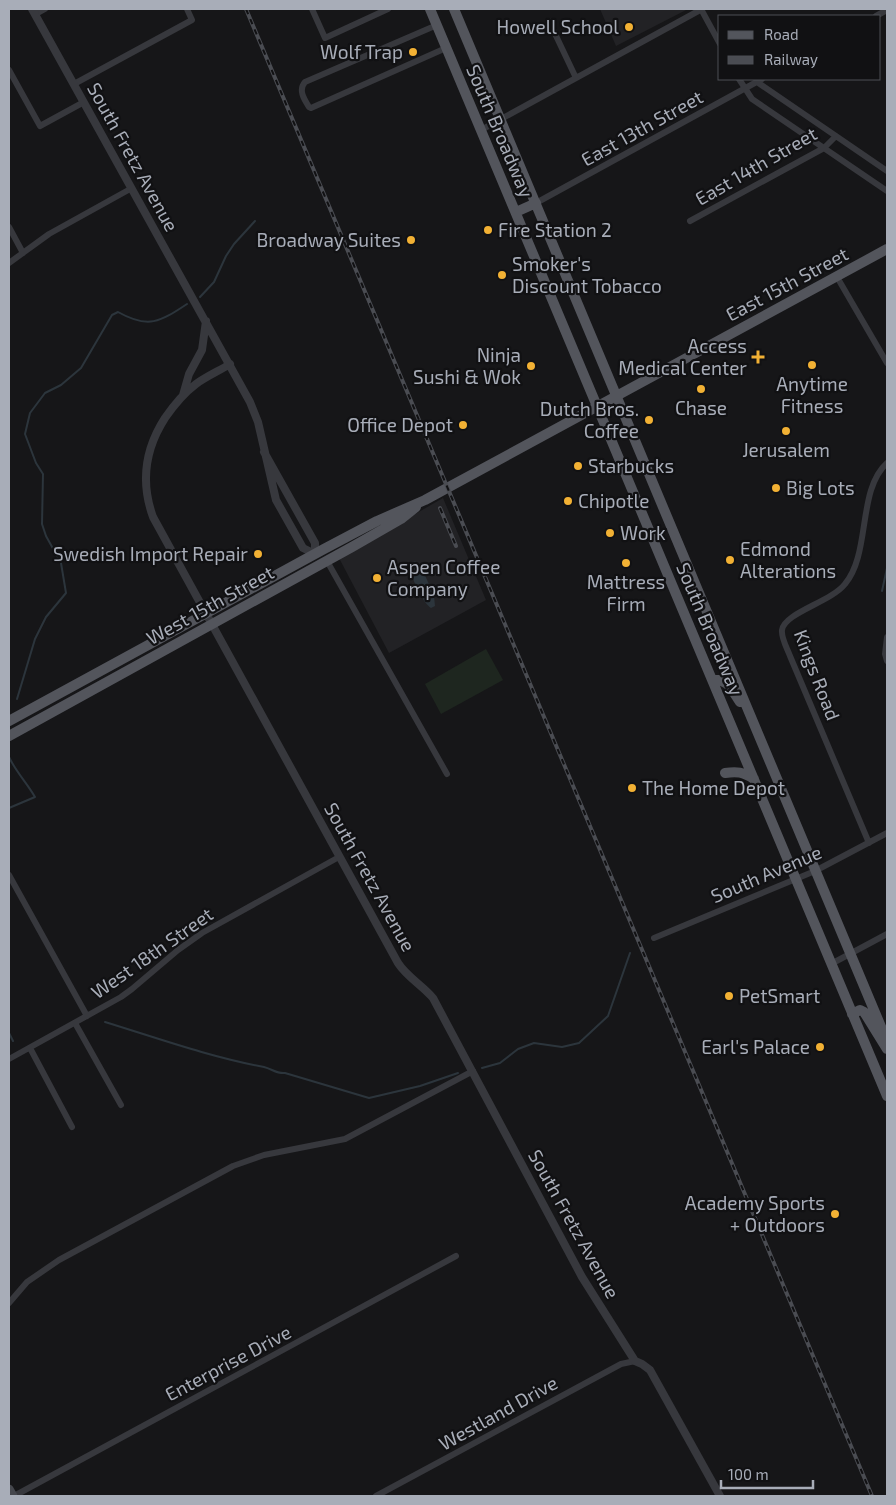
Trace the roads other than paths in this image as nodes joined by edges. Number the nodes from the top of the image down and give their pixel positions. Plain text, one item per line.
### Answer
1 (46, 9) edge
2 (187, 9) edge
3 (312, 9) edge
4 (388, 9) edge
5 (430, 9) edge
6 (454, 9) edge
7 (702, 9) edge
8 (34, 12) edge
9 (549, 21) dead end
10 (437, 25) junction
11 (718, 40) edge
12 (446, 48) junction
13 (9, 70) edge
14 (576, 78) junction
15 (740, 80) edge
16 (759, 80) edge
17 (74, 84) junction
18 (745, 89) junction
19 (84, 102) junction
20 (501, 119) junction
21 (481, 130) junction
22 (836, 136) junction
23 (824, 148) junction
24 (887, 171) edge
25 (132, 188) junction
26 (887, 190) edge
27 (536, 203) junction
28 (516, 212) junction
29 (690, 221) dead end
30 (9, 227) edge
31 (887, 249) edge
32 (24, 253) junction
33 (9, 263) edge
34 (837, 276) junction
35 (206, 321) junction
36 (887, 363) edge
37 (230, 364) junction
38 (183, 395) junction
39 (615, 395) junction
40 (596, 406) junction
41 (264, 452) junction
42 (887, 463) edge
43 (424, 500) junction
44 (315, 554) junction
45 (327, 561) junction
46 (206, 613) junction
47 (211, 624) junction
48 (887, 637) edge
49 (887, 661) edge
50 (712, 680) junction
51 (750, 715) junction
52 (9, 721) edge
53 (9, 736) edge
54 (742, 750) junction
55 (447, 774) dead end
56 (754, 779) junction
57 (887, 833) edge
58 (869, 843) junction
59 (340, 858) junction
60 (815, 870) junction
61 (9, 875) edge
62 (795, 878) junction
63 (887, 934) edge
64 (654, 938) dead end
65 (850, 954) junction
66 (831, 964) junction
67 (852, 1014) junction
68 (87, 1016) junction
69 (75, 1023) junction
70 (885, 1028) edge
71 (887, 1041) edge
72 (30, 1048) junction
73 (887, 1049) edge
74 (9, 1059) edge
75 (472, 1071) junction
76 (879, 1076) junction
77 (887, 1088) edge
78 (887, 1096) edge
79 (121, 1105) dead end
80 (72, 1127) dead end
81 (456, 1256) dead end
82 (9, 1302) edge
83 (635, 1360) junction
84 (9, 1489) edge
85 (13, 1496) edge
86 (376, 1496) edge
87 (720, 1496) edge

1 - 8 street
2 - 17 street
3 - 4 street
5 - 10 main road, South Broadway
6 - 20 main road, South Broadway
7 - 11 street
7 - 14 street
8 - 17 street, South Fretz Avenue
9 - 14 street
10 - 12 main road, South Broadway
10 - 12 street
12 - 21 main road, South Broadway
13 - 19 street
14 - 20 street
15 - 18 street
16 - 18 street, East 13th Street
16 - 22 street
17 - 19 street, South Fretz Avenue
18 - 23 street
18 - 27 street, East 13th Street
19 - 25 street, South Fretz Avenue
20 - 21 street
20 - 27 main road, South Broadway
21 - 28 main road, South Broadway
22 - 23 street, East 14th Street
22 - 24 street
23 - 26 street
23 - 29 street, East 14th Street
25 - 32 street
25 - 35 street, South Fretz Avenue
27 - 28 main road
27 - 39 main road, South Broadway
28 - 40 main road, South Broadway
30 - 32 street
31 - 34 main road, East 15th Street
32 - 33 street
34 - 36 street
34 - 39 main road, East 15th Street
35 - 37 street, South Fretz Avenue
35 - 38 street, South Fretz Avenue
37 - 38 street, South Fretz Avenue
37 - 41 street, South Fretz Avenue
38 - 46 street, South Fretz Avenue
39 - 40 main road, East 15th Street
39 - 51 main road, South Broadway
40 - 43 main road, West 15th Street
40 - 50 main road, South Broadway
41 - 44 street, South Fretz Avenue
41 - 44 street, South Fretz Avenue
42 - 58 street, Kings Road
43 - 44 main road, West 15th Street
43 - 45 main road, West 15th Street
44 - 45 main road
44 - 46 main road, West 15th Street
45 - 47 main road, West 15th Street
45 - 55 street
46 - 47 street, South Fretz Avenue
46 - 52 main road, West 15th Street
47 - 53 main road, West 15th Street
47 - 59 street, South Fretz Avenue
48 - 49 street
50 - 51 main road
50 - 54 main road, South Broadway
51 - 60 main road, South Broadway
54 - 56 main road, South Broadway
54 - 56 main road
56 - 62 main road, South Broadway
57 - 58 street, South Avenue
58 - 60 street, South Avenue
59 - 68 street, West 18th Street
59 - 75 street, South Fretz Avenue
60 - 62 street, South Avenue
60 - 65 main road, South Broadway
61 - 68 street
62 - 64 street, South Avenue
62 - 66 main road, South Broadway
63 - 65 street
65 - 66 street
65 - 70 main road, South Broadway
66 - 67 main road, South Broadway
67 - 73 main road
67 - 76 main road, South Broadway
68 - 69 street, West 18th Street
69 - 72 street, West 18th Street
69 - 79 street
70 - 71 main road, South Broadway
72 - 74 street, West 18th Street
72 - 80 street
75 - 82 street
75 - 83 street, South Fretz Avenue
76 - 77 main road
76 - 78 main road, South Broadway
81 - 85 street, Enterprise Drive
83 - 86 street, Westland Drive
83 - 87 street, South Fretz Avenue
84 - 85 main road

